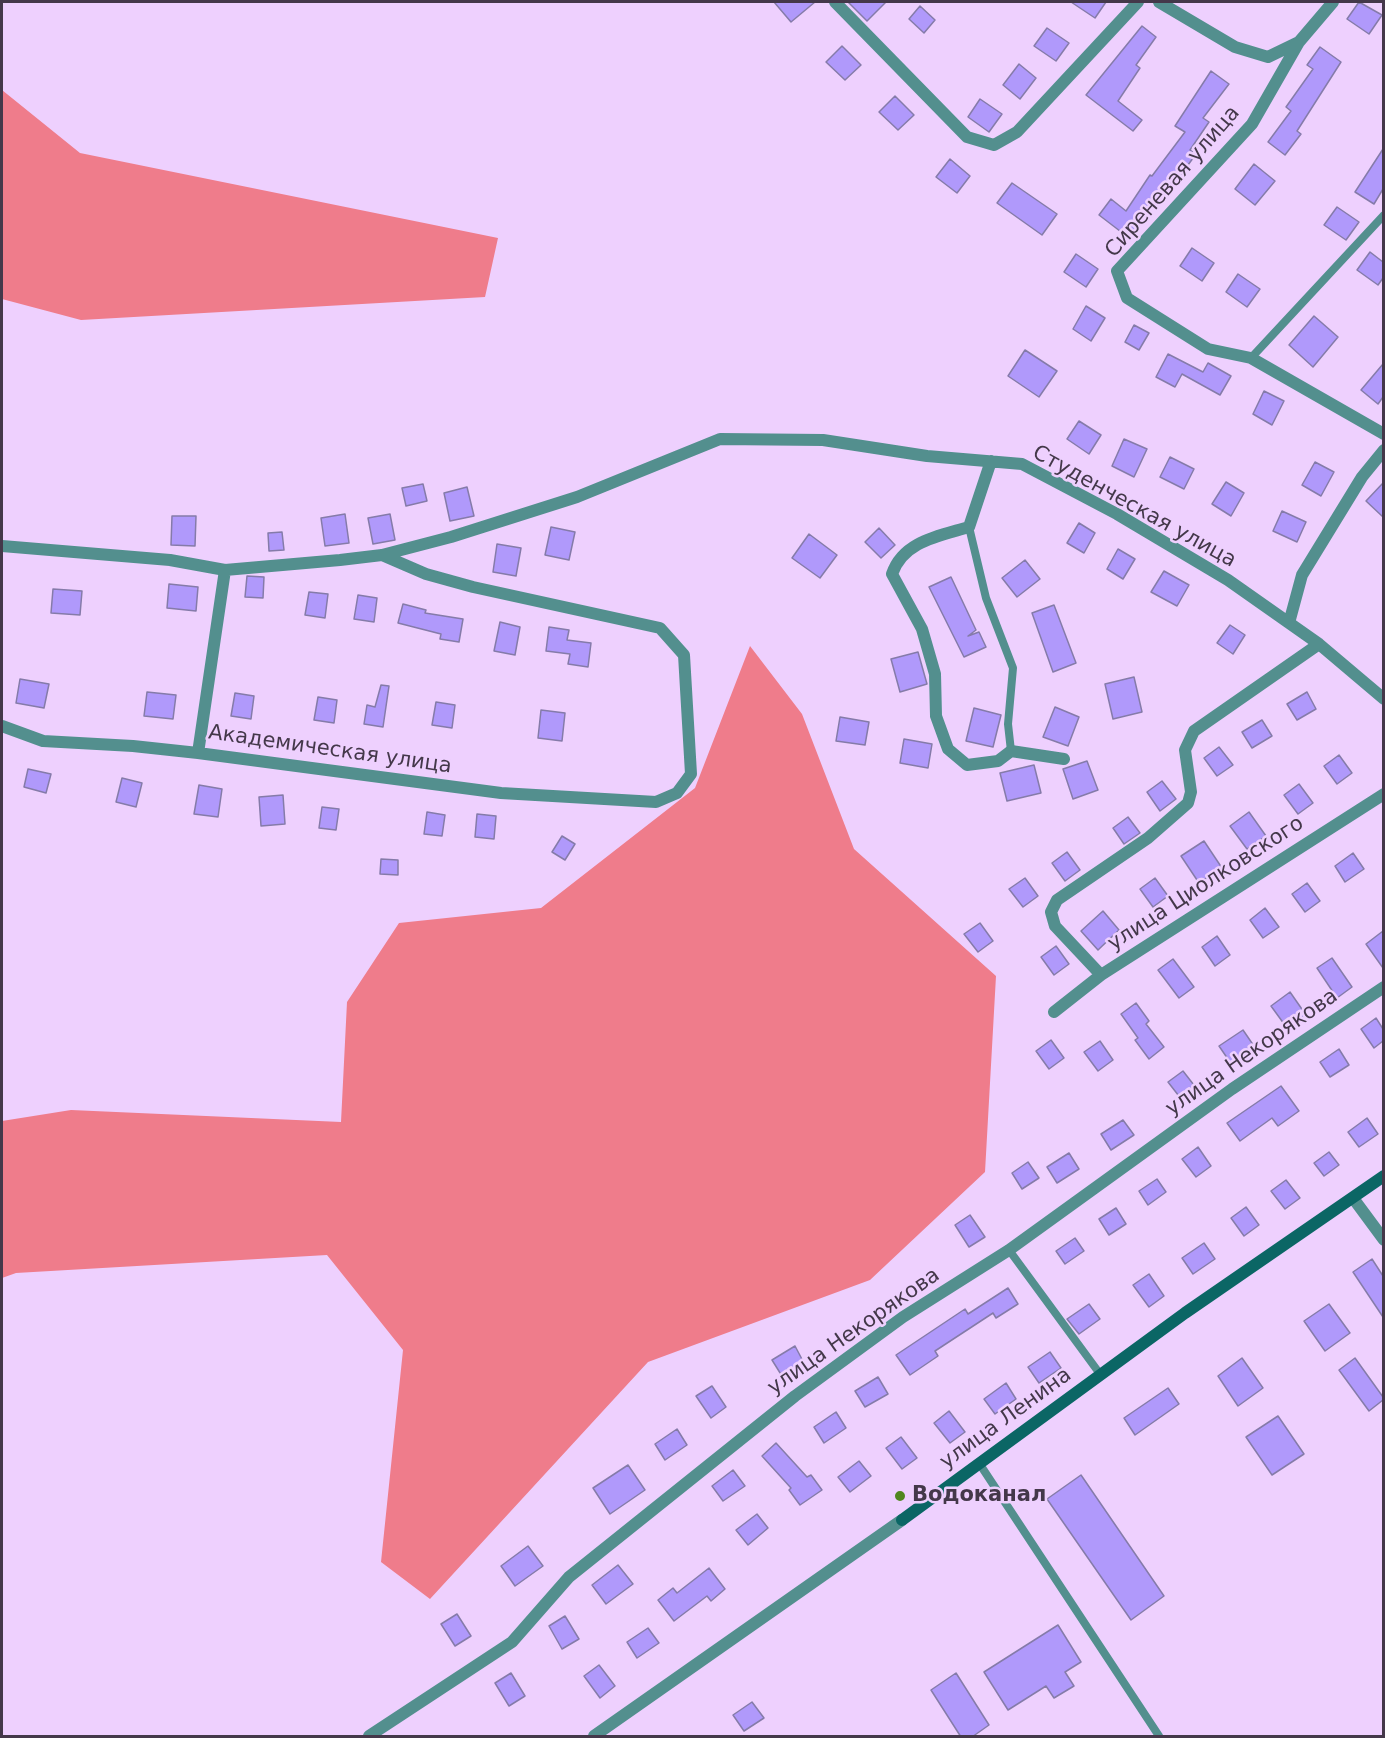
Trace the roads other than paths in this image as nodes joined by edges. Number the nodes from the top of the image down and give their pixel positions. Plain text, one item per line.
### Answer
1 (835, 2) edge
2 (1138, 2) edge
3 (1159, 2) edge
4 (1333, 2) edge
5 (1299, 42) junction
6 (1383, 215) edge
7 (1251, 358) junction
8 (1383, 434) edge
9 (1383, 450) edge
10 (991, 461) junction
11 (969, 527) junction
12 (2, 546) edge
13 (382, 555) junction
14 (225, 570) junction
15 (1288, 623) junction
16 (1319, 644) junction
17 (1383, 699) edge
18 (2, 726) edge
19 (1011, 751) junction
20 (198, 753) junction
21 (1064, 759) dead end
22 (1383, 794) edge
23 (1101, 975) junction
24 (1383, 987) edge
25 (1054, 1012) dead end
26 (1383, 1176) edge
27 (1353, 1198) junction
28 (1383, 1240) edge
29 (1009, 1250) junction
30 (1100, 1374) junction
31 (980, 1462) junction
32 (369, 1737) edge
33 (594, 1737) edge
34 (1160, 1737) edge

1 - 2 street
3 - 5 street
4 - 5 street, Сиреневая улица
5 - 7 street, Сиреневая улица
6 - 7 lane
7 - 8 street, Сиреневая улица
9 - 15 street
10 - 11 street
10 - 13 street, Студенческая улица
10 - 15 street, Студенческая улица
11 - 19 lane
11 - 19 street
12 - 14 street
13 - 14 street
13 - 20 street, Академическая улица
14 - 20 street
15 - 16 street, Студенческая улица
16 - 17 street, Студенческая улица
16 - 23 street
18 - 20 street, Академическая улица
19 - 21 street
22 - 23 street, улица Циолковского
23 - 25 street, улица Циолковского
24 - 29 street, улица Некорякова
26 - 27 street, улица Ленина
27 - 28 street
27 - 30 street, улица Ленина
29 - 30 lane
29 - 32 street, улица Некорякова
30 - 31 street, улица Ленина
31 - 33 street, улица Ленина
31 - 34 lane

